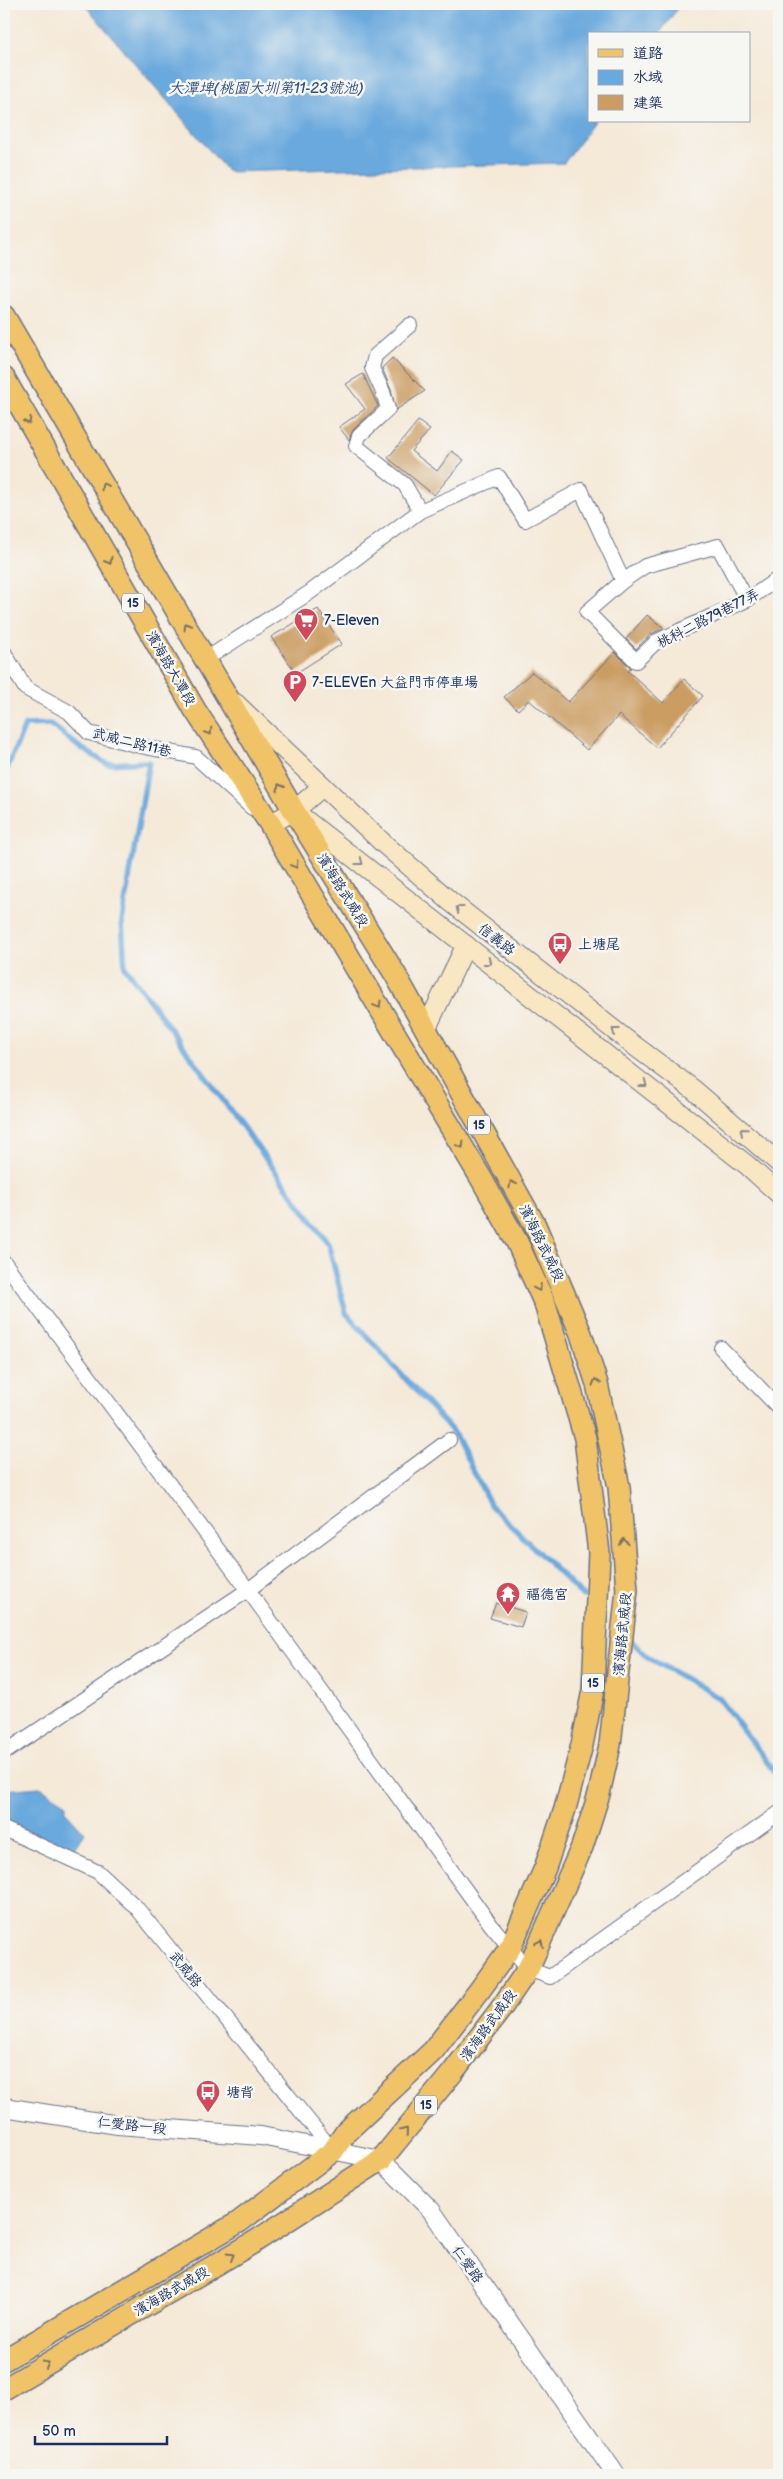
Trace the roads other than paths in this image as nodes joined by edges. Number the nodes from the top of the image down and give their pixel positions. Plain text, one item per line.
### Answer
1 (4, 316) edge
2 (410, 325) dead end
3 (4, 378) edge
4 (420, 510) junction
5 (779, 578) edge
6 (623, 581) junction
7 (748, 600) junction
8 (4, 652) edge
9 (206, 659) junction
10 (230, 698) junction
11 (323, 786) junction
12 (294, 811) junction
13 (270, 824) junction
14 (466, 945) junction
15 (426, 1029) junction
16 (779, 1164) edge
17 (779, 1194) edge
18 (4, 1262) edge
19 (721, 1348) dead end
20 (779, 1408) edge
21 (449, 1440) dead end
22 (248, 1590) junction
23 (4, 1753) edge
24 (779, 1813) edge
25 (4, 1830) edge
26 (510, 1948) junction
27 (528, 1969) junction
28 (4, 2107) edge
29 (334, 2151) junction
30 (381, 2160) junction
31 (4, 2360) edge
32 (4, 2388) edge
33 (616, 2475) edge

9 -> 1 main road, 15
2 - 4 street
3 -> 13 main road, 濱海路大潭段 / 15
4 - 6 street
4 - 9 street
5 - 7 street, 桃科二路79巷77弄
6 - 7 street
6 - 7 street, 桃科二路79巷77弄
8 - 13 street, 武威二路11巷
9 - 10 main road, 15
10 - 11 main road, 信義路
12 -> 10 main road, 濱海路武威段 / 15
11 - 12 main road
16 -> 11 main road, 信義路
12 - 13 main road
12 -> 14 main road, 信義路
12 - 15 main road, 濱海路武威段 / 15
13 -> 26 main road, 濱海路武威段 / 15
14 - 15 main road
14 -> 17 main road, 信義路
27 -> 15 main road, 濱海路武威段 / 15
18 - 22 street
19 - 20 street
21 - 22 street
22 - 23 street
22 - 26 street
24 - 27 street
25 - 29 street, 武威路
26 - 27 street
26 - 29 main road, 濱海路武威段 / 15
30 -> 27 main road, 濱海路武威段 / 15
28 - 29 street, 仁愛路一段
29 - 30 street
29 - 31 main road, 濱海路武威段 / 15
32 -> 30 main road, 濱海路武威段 / 15
30 - 33 street, 仁愛路

